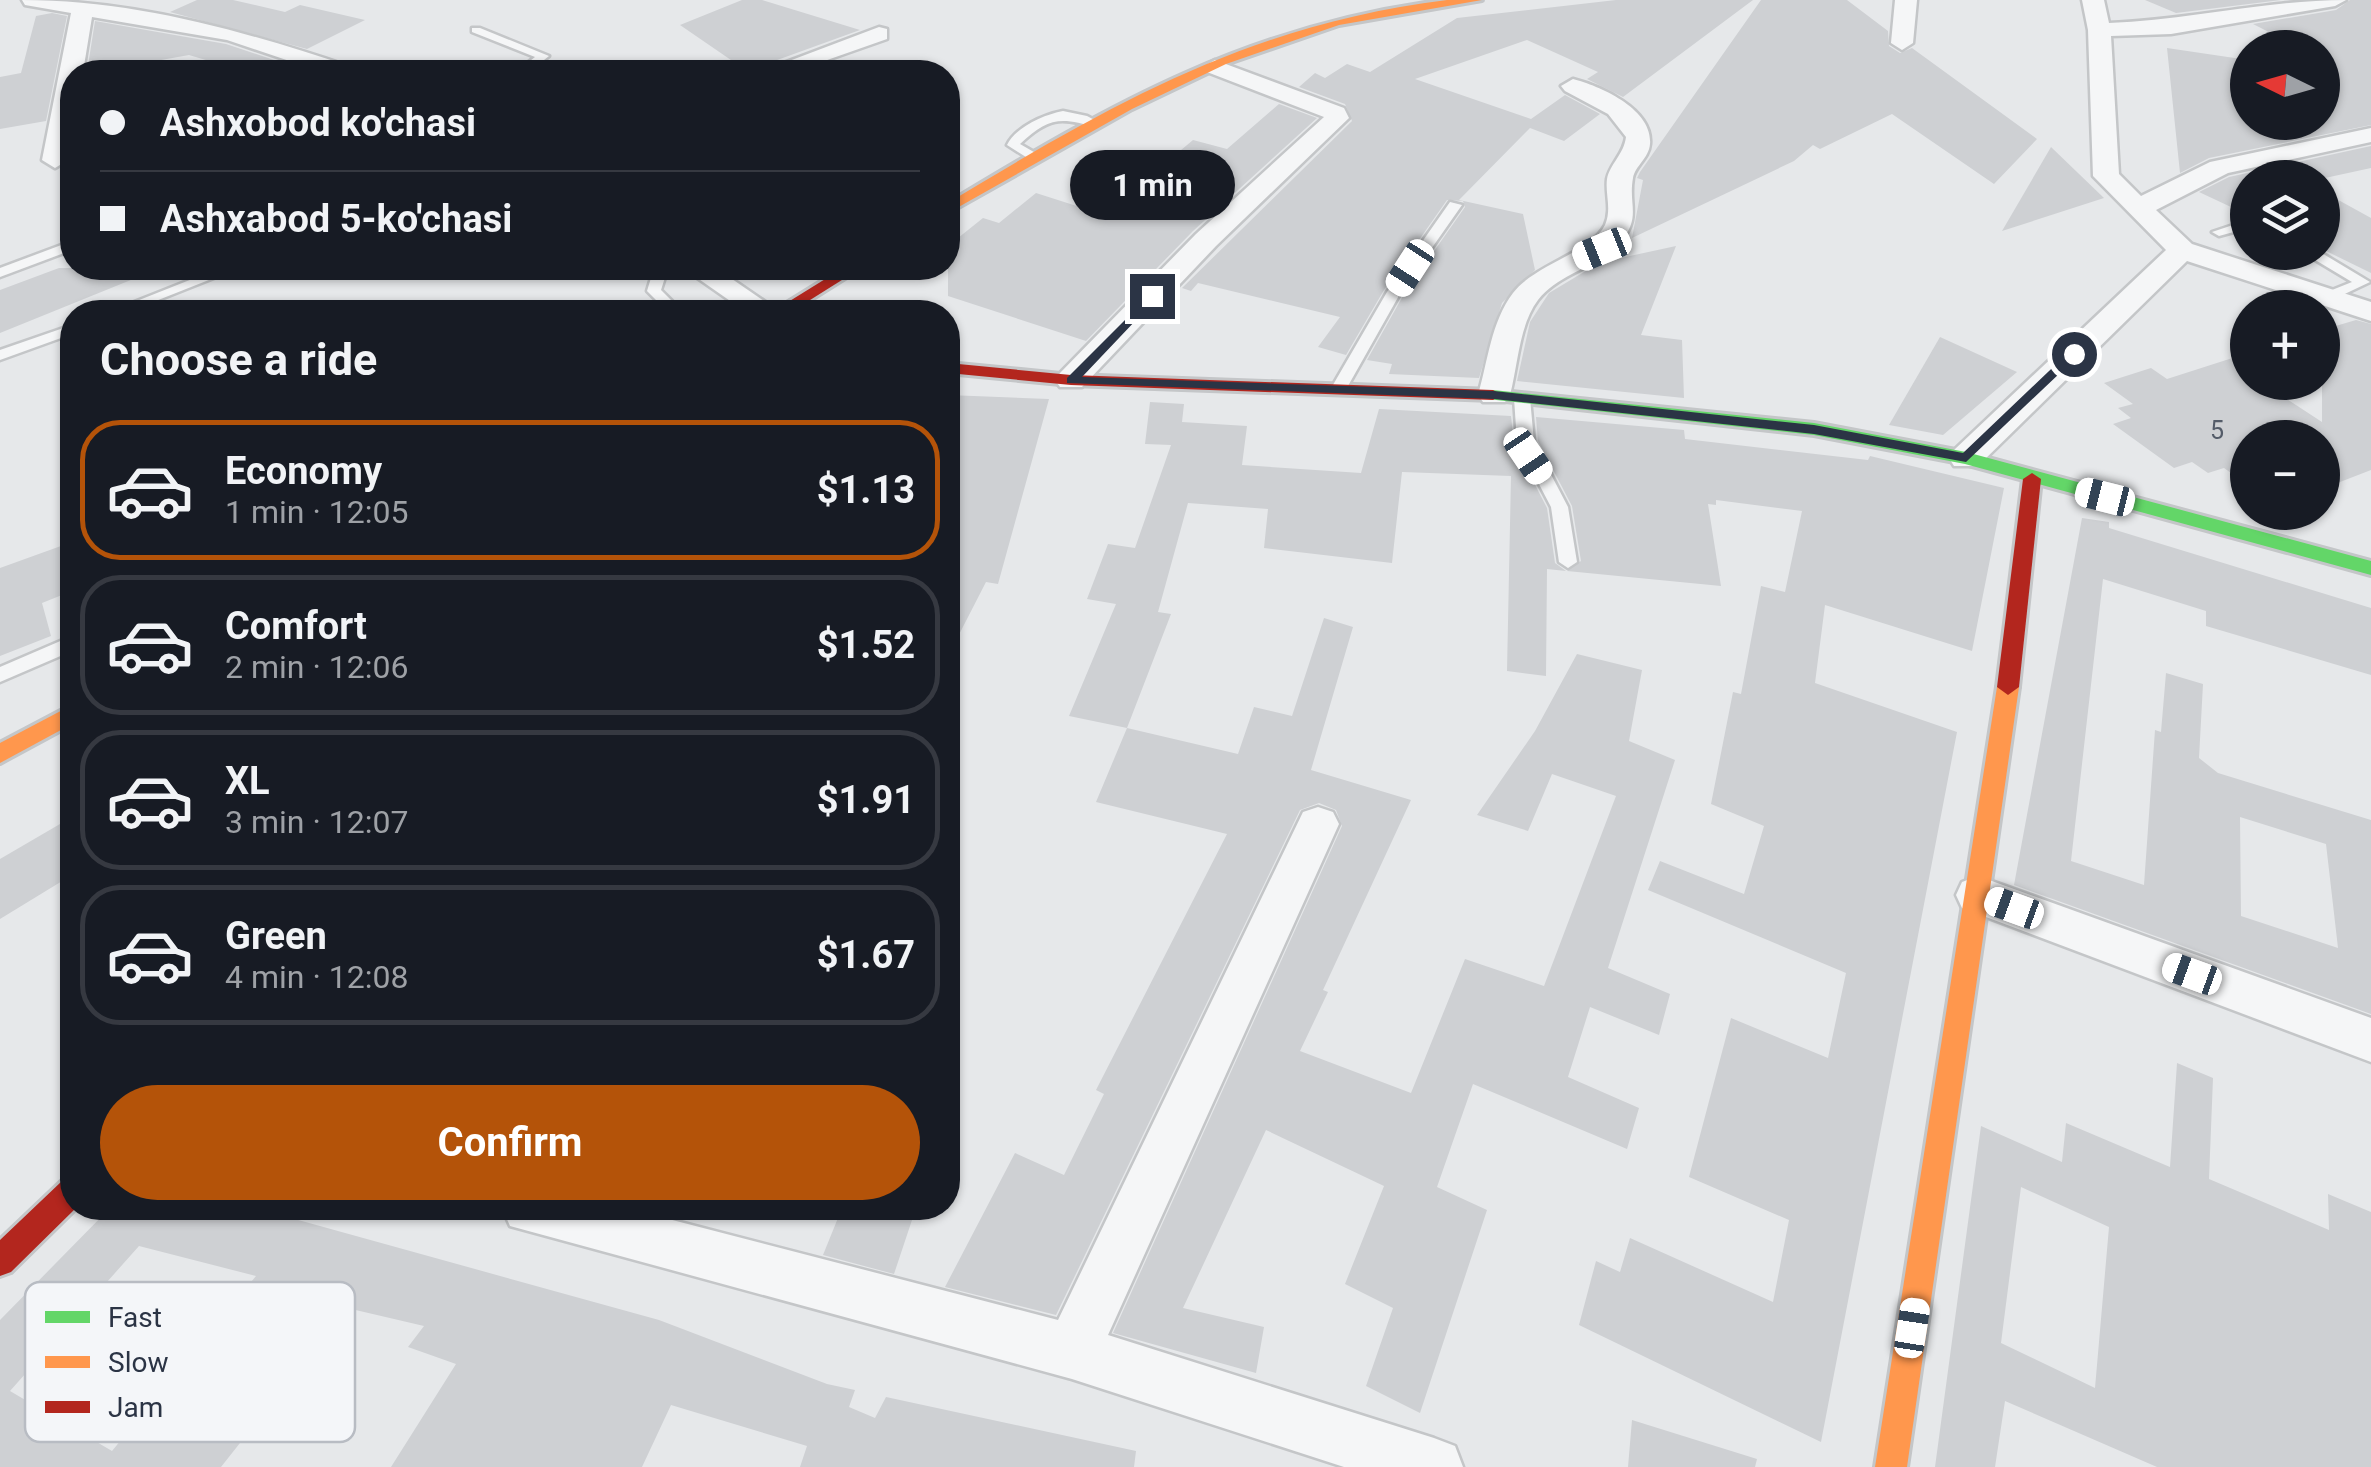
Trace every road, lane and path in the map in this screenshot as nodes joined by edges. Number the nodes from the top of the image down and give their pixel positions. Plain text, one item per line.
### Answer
1 (33, 0) edge
2 (1476, 0) edge
3 (1906, 0) edge
4 (2062, 0) edge
5 (2335, 0) edge
6 (83, 7) junction
7 (2095, 11) edge
8 (476, 30) dead end
9 (879, 34) dead end
10 (1902, 43) dead end
11 (73, 60) edge
12 (308, 60) edge
13 (538, 60) edge
14 (825, 60) edge
15 (1215, 67) junction
16 (1574, 86) dead end
17 (60, 133) edge
18 (2371, 135) edge
19 (55, 160) dead end
20 (960, 202) edge
21 (1455, 205) dead end
22 (2138, 210) junction
23 (2230, 229) edge
24 (2220, 232) dead end
25 (60, 250) edge
26 (2182, 250) junction
27 (2340, 269) edge
28 (0, 273) edge
29 (200, 280) edge
30 (715, 280) edge
31 (833, 280) edge
32 (2305, 290) edge
33 (2340, 291) edge
34 (148, 300) edge
35 (746, 300) edge
36 (800, 300) edge
37 (2340, 301) edge
38 (2371, 312) edge
39 (60, 334) edge
40 (0, 356) edge
41 (960, 369) edge
42 (1071, 380) junction
43 (1338, 390) junction
44 (1508, 397) junction
45 (1966, 458) junction
46 (2032, 479) junction
47 (1568, 562) dead end
48 (2371, 568) edge
49 (60, 648) edge
50 (0, 675) edge
51 (60, 721) edge
52 (0, 754) edge
53 (1318, 824) dead end
54 (1978, 894) junction
55 (2371, 1040) edge
56 (60, 1202) edge
57 (574, 1220) edge
58 (0, 1260) edge
59 (1072, 1351) junction
60 (1434, 1467) edge
61 (1891, 1467) edge

1 - 6 street
2 - 15 main road
3 - 10 street
4 - 7 street
5 - 7 street
6 - 11 street
6 - 12 street
7 - 22 street
8 - 13 lane
9 - 14 street
15 - 20 main road
15 - 42 street
16 - 44 street
17 - 19 street
18 - 22 street
21 - 43 lane
22 - 26 street
23 - 24 lane
25 - 28 lane
26 - 32 street
26 - 45 street
27 - 33 lane
29 - 34 lane
30 - 35 street
31 - 36 main road
37 - 38 street
39 - 40 lane
41 - 42 main road
42 - 43 main road
43 - 44 main road
44 - 45 main road
44 - 47 lane
45 - 46 main road
46 - 48 main road
46 - 54 main road
49 - 50 lane
51 - 52 main road
53 - 59 street
54 - 55 street
54 - 61 main road
56 - 58 main road
57 - 59 street
59 - 60 street

